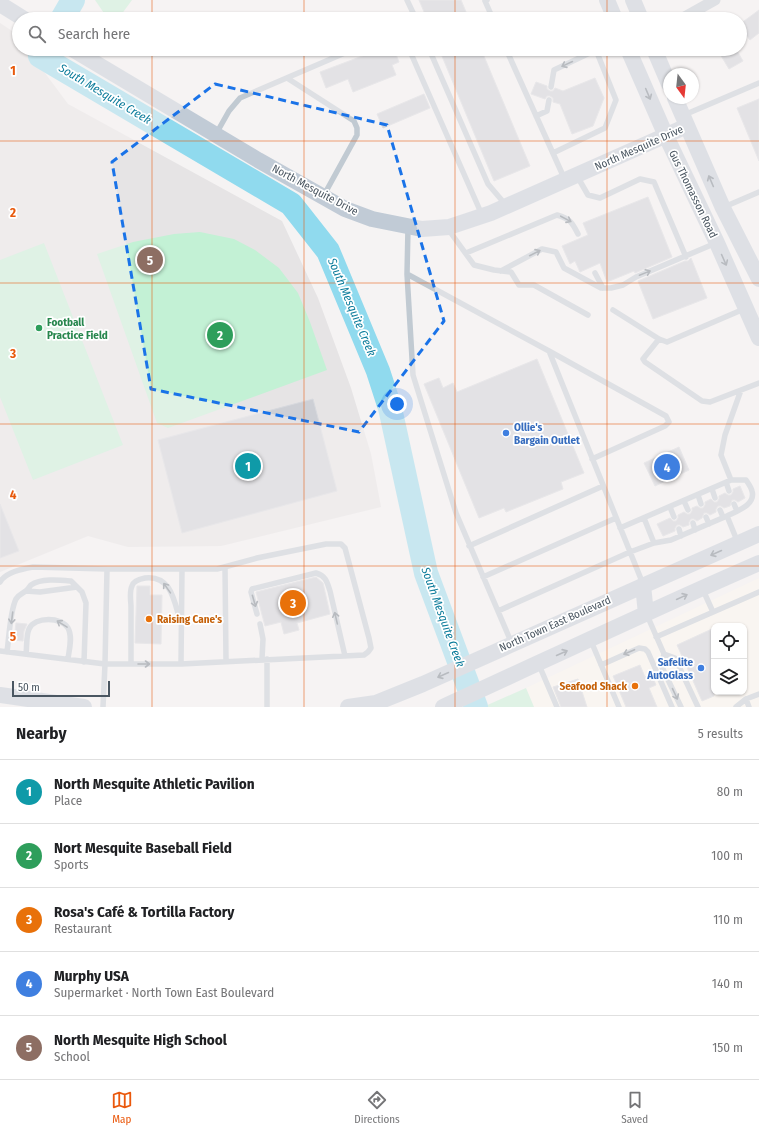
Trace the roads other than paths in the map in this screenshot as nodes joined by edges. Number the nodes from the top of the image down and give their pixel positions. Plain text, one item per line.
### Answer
1 (407, 0) edge
2 (485, 0) edge
3 (607, 0) edge
4 (633, 0) edge
5 (715, 0) edge
6 (0, 4) edge
7 (13, 12) edge
8 (413, 12) edge
9 (490, 12) edge
10 (612, 12) edge
11 (638, 12) edge
12 (694, 12) edge
13 (83, 56) edge
14 (338, 56) edge
15 (412, 56) edge
16 (432, 56) edge
17 (509, 56) edge
18 (585, 56) edge
19 (600, 56) edge
20 (631, 56) edge
21 (657, 56) edge
22 (663, 70) edge
23 (287, 78) junction
24 (759, 83) edge
25 (551, 87) dead end
26 (549, 100) dead end
27 (678, 104) edge
28 (536, 116) junction
29 (685, 121) junction
30 (216, 134) junction
31 (666, 136) junction
32 (553, 153) junction
33 (571, 177) junction
34 (759, 192) edge
35 (323, 196) junction
36 (506, 206) junction
37 (723, 208) junction
38 (482, 216) junction
39 (408, 226) junction
40 (447, 227) junction
41 (578, 234) dead end
42 (716, 242) junction
43 (466, 253) junction
44 (686, 257) junction
45 (500, 271) junction
46 (595, 273) dead end
47 (407, 274) junction
48 (759, 279) edge
49 (603, 288) junction
50 (753, 305) edge
51 (613, 310) dead end
52 (588, 315) dead end
53 (759, 338) edge
54 (659, 339) junction
55 (548, 350) junction
56 (759, 383) edge
57 (741, 390) junction
58 (592, 459) junction
59 (728, 481) junction
60 (603, 486) junction
61 (712, 488) junction
62 (729, 491) dead end
63 (698, 495) junction
64 (715, 498) dead end
65 (684, 501) junction
66 (701, 504) dead end
67 (734, 504) dead end
68 (670, 507) junction
69 (688, 510) dead end
70 (720, 510) dead end
71 (737, 511) junction
72 (706, 516) dead end
73 (725, 516) junction
74 (674, 517) dead end
75 (616, 518) junction
76 (644, 518) junction
77 (693, 523) dead end
78 (709, 524) junction
79 (620, 528) junction
80 (679, 529) dead end
81 (695, 530) junction
82 (759, 534) edge
83 (681, 536) junction
84 (654, 543) junction
85 (738, 543) junction
86 (469, 546) junction
87 (630, 552) junction
88 (759, 563) edge
89 (224, 567) junction
90 (107, 569) junction
91 (182, 569) junction
92 (483, 577) junction
93 (0, 582) edge
94 (643, 584) junction
95 (77, 588) junction
96 (702, 588) junction
97 (26, 591) junction
98 (759, 592) edge
99 (498, 611) junction
100 (713, 612) junction
101 (257, 614) dead end
102 (646, 614) junction
103 (181, 624) junction
104 (260, 624) dead end
105 (656, 637) junction
106 (591, 640) junction
107 (512, 644) junction
108 (0, 651) edge
109 (7, 652) junction
110 (26, 654) junction
111 (664, 654) junction
112 (345, 656) junction
113 (264, 659) junction
114 (68, 660) junction
115 (226, 661) junction
116 (84, 662) junction
117 (539, 663) junction
118 (105, 664) junction
119 (131, 664) junction
120 (181, 664) junction
121 (601, 664) junction
122 (759, 694) edge
123 (0, 695) edge
124 (746, 699) junction
125 (84, 707) edge
126 (103, 707) edge
127 (267, 707) edge
128 (348, 707) edge
129 (443, 707) edge
130 (557, 707) edge
131 (619, 707) edge
132 (672, 707) edge
133 (681, 707) edge
134 (698, 707) edge
135 (736, 707) edge
136 (749, 707) edge

1 - 8 lane
2 - 9 lane
3 - 10 main road
4 - 11 main road
5 - 12 street
6 - 7 main road
13 - 30 main road, North Mesquite Drive
14 - 23 lane
15 - 38 lane
16 - 36 lane
17 - 28 lane
18 -> 25 lane
19 - 32 lane
20 -> 31 main road, Gus Thomasson Road
21 - 22 main road
23 - 30 lane
23 - 35 lane
24 - 29 lane
26 - 28 lane
27 - 29 main road, Gus Thomasson Road
28 - 32 lane
29 - 31 main road, North Mesquite Drive
37 -> 29 main road, Gus Thomasson Road
30 - 35 main road, North Mesquite Drive
31 - 33 main road, North Mesquite Drive
31 - 42 main road, Gus Thomasson Road
32 - 33 lane
33 - 36 main road, North Mesquite Drive
33 - 44 lane
34 - 37 lane
35 - 39 main road, North Mesquite Drive
36 - 38 main road, North Mesquite Drive
37 - 48 main road, Gus Thomasson Road
38 - 40 main road, North Mesquite Drive
39 - 40 main road, North Mesquite Drive
39 - 47 lane
40 - 43 lane
43 -> 41 lane
42 - 44 lane
42 -> 50 main road, Gus Thomasson Road
43 - 45 lane
49 -> 44 lane
45 -> 49 lane
45 - 52 lane
46 - 49 lane
47 - 55 lane
47 - 86 lane
50 - 53 main road, Gus Thomasson Road
50 - 54 lane
51 - 54 lane
54 - 57 lane
55 - 58 lane
55 - 58 lane
56 - 57 lane
57 - 59 lane
58 - 60 lane
59 - 61 lane
59 - 62 lane
59 - 71 lane
60 - 75 lane
60 - 86 lane
61 - 63 lane
61 - 64 lane
63 - 65 lane
63 - 66 lane
65 - 68 lane
65 - 69 lane
67 - 71 lane
68 - 74 lane
68 - 76 lane
70 - 73 lane
71 - 73 lane
72 - 78 lane
73 - 78 lane
73 - 85 lane
75 - 79 lane
75 - 92 lane
76 - 79 lane
76 - 84 lane
77 - 81 lane
78 - 81 lane
79 - 87 lane
80 - 83 lane
81 - 83 lane
82 - 85 main road, North Town East Boulevard
83 - 84 lane
84 - 87 lane
85 -> 94 main road, North Town East Boulevard
86 - 92 lane
87 - 94 lane
87 - 99 lane
88 - 96 main road
89 - 91 lane
89 - 112 lane
89 - 115 lane
90 - 91 lane
90 - 93 lane
90 - 118 lane
91 - 103 lane
92 - 99 lane
94 - 102 main road
94 - 107 main road, North Town East Boulevard
95 - 97 lane
95 - 97 lane
95 - 116 lane
96 - 100 lane
102 -> 96 main road
97 -> 109 lane
98 - 100 lane
99 - 107 lane
100 - 105 lane
112 -> 101 lane
102 - 105 lane
102 - 106 main road
103 -> 119 lane
103 - 120 lane
104 - 113 lane
105 - 111 lane
117 -> 106 main road
106 - 121 lane
107 -> 128 main road, North Town East Boulevard
108 - 109 lane
109 - 110 lane
110 - 114 lane
114 -> 110 lane
111 -> 133 lane
111 - 134 lane
112 - 113 lane
113 - 115 lane
113 - 127 lane
114 - 116 lane
115 - 120 lane
116 - 118 lane
117 - 129 main road
117 - 130 lane
118 - 119 lane
118 - 126 lane
119 -> 120 lane
121 - 131 lane
132 -> 121 lane
122 - 124 lane
123 - 125 main road
124 - 135 lane
124 - 136 lane

